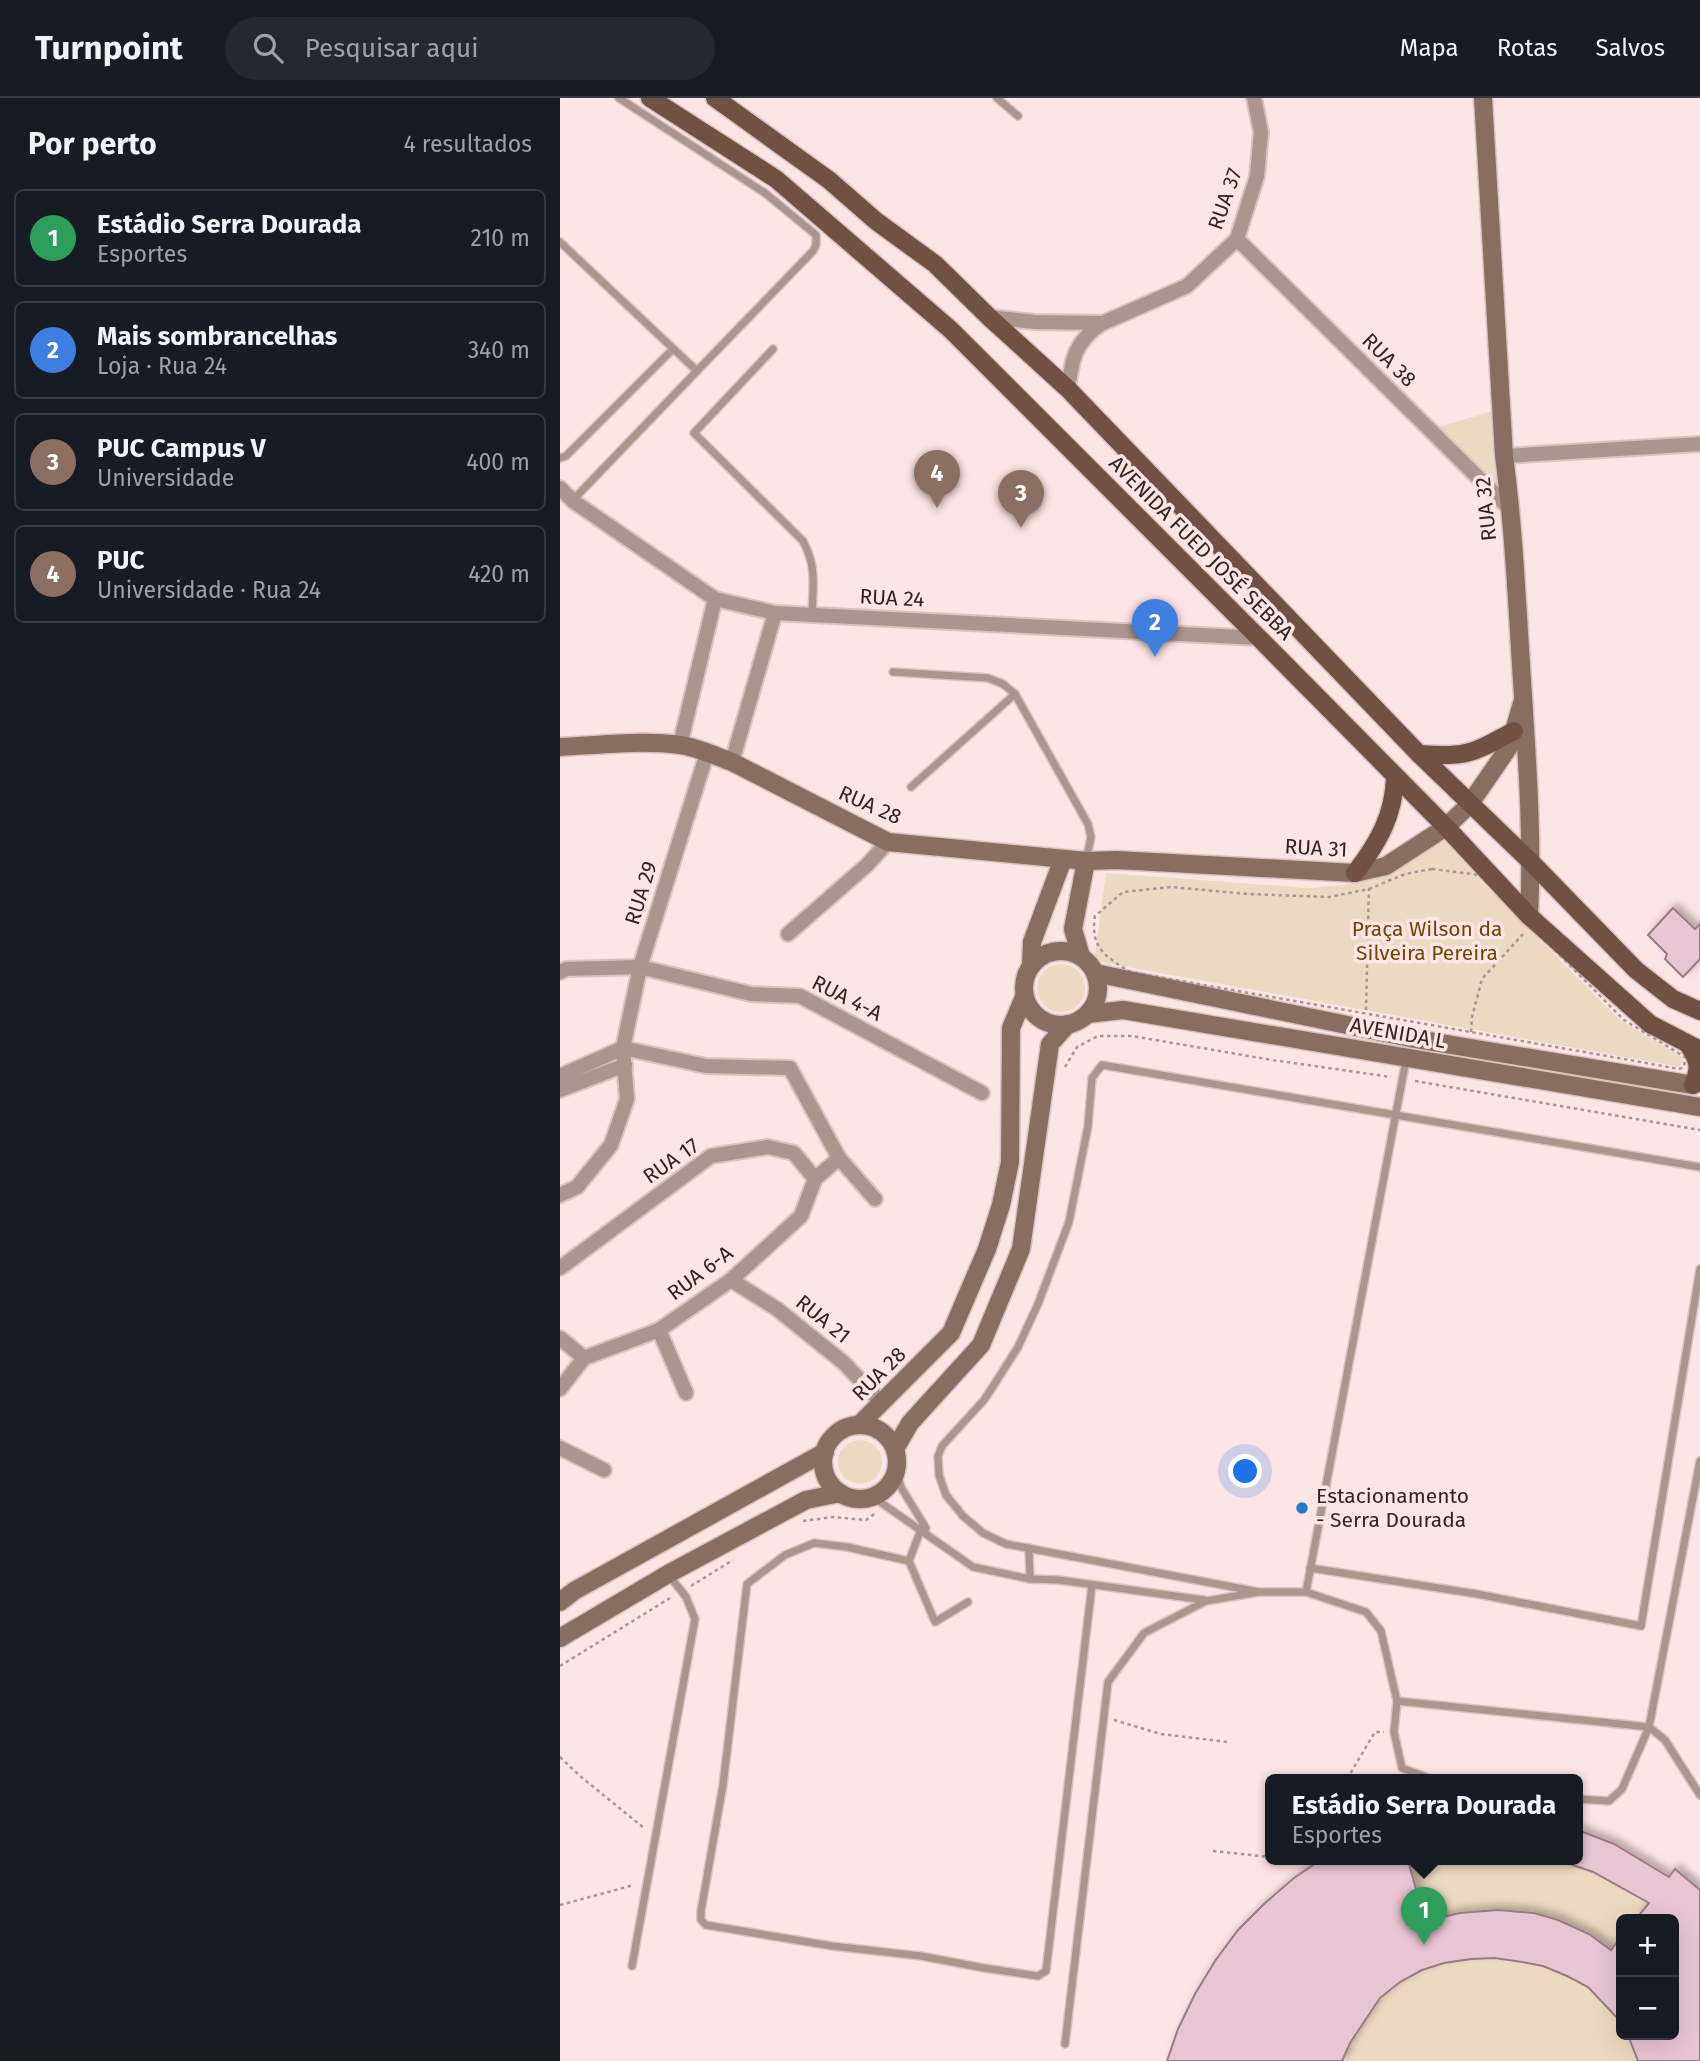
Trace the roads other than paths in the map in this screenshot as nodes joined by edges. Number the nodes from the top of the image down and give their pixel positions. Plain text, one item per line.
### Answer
1 (619, 98) edge
2 (651, 98) edge
3 (715, 98) edge
4 (997, 98) edge
5 (1254, 98) edge
6 (1483, 98) edge
7 (1018, 116) dead end
8 (1237, 239) junction
9 (560, 242) edge
10 (989, 317) junction
11 (1102, 323) junction
12 (673, 349) junction
13 (773, 349) dead end
14 (697, 371) junction
15 (1068, 389) junction
16 (1700, 444) edge
17 (1504, 456) junction
18 (560, 458) edge
19 (560, 488) edge
20 (573, 501) junction
21 (1511, 510) junction
22 (715, 600) junction
23 (775, 613) junction
24 (812, 615) junction
25 (1259, 638) junction
26 (893, 672) dead end
27 (1015, 694) junction
28 (1523, 700) junction
29 (1514, 731) junction
30 (680, 745) junction
31 (560, 747) edge
32 (707, 752) junction
33 (1419, 754) junction
34 (732, 762) junction
35 (1395, 777) junction
36 (911, 787) dead end
37 (1469, 805) junction
38 (1446, 827) junction
39 (888, 842) junction
40 (1063, 859) junction
41 (1086, 861) junction
42 (1532, 863) junction
43 (1364, 877) junction
44 (1532, 921) junction
45 (788, 934) dead end
46 (1081, 956) junction
47 (1031, 965) junction
48 (640, 967) junction
49 (560, 972) edge
50 (1095, 973) junction
51 (1024, 997) junction
52 (1700, 1012) edge
53 (1087, 1014) junction
54 (1068, 1024) junction
55 (1410, 1038) junction
56 (623, 1048) junction
57 (1695, 1048) edge
58 (1406, 1058) junction
59 (625, 1065) junction
60 (560, 1076) edge
61 (1696, 1083) edge
62 (560, 1090) edge
63 (982, 1093) dead end
64 (1700, 1107) edge
65 (1395, 1113) junction
66 (839, 1158) junction
67 (1700, 1167) edge
68 (815, 1179) junction
69 (560, 1195) edge
70 (875, 1199) dead end
71 (560, 1268) edge
72 (1700, 1269) edge
73 (731, 1280) junction
74 (659, 1330) junction
75 (560, 1338) edge
76 (584, 1358) junction
77 (560, 1389) edge
78 (686, 1393) dead end
79 (881, 1402) junction
80 (859, 1425) junction
81 (560, 1448) edge
82 (895, 1449) junction
83 (825, 1452) junction
84 (1699, 1467) edge
85 (604, 1470) dead end
86 (896, 1472) junction
87 (840, 1493) junction
88 (879, 1501) junction
89 (921, 1526) junction
90 (1029, 1548) junction
91 (909, 1561) junction
92 (1310, 1567) junction
93 (668, 1574) junction
94 (1030, 1579) junction
95 (1092, 1585) junction
96 (1259, 1592) junction
97 (1306, 1592) junction
98 (1206, 1601) junction
99 (560, 1602) edge
100 (968, 1602) dead end
101 (560, 1638) edge
102 (1397, 1700) junction
103 (1649, 1727) junction
104 (1418, 1774) edge
105 (1700, 1795) edge
106 (1583, 1799) edge
107 (632, 1966) dead end
108 (1065, 2044) dead end

1 - 14 lane
2 - 25 main road, AVENIDA FUED JOSÉ SEBBA
3 - 10 main road, AVENIDA FUED JOSÉ SEBBA
4 - 7 lane
5 - 8 street, RUA 37
6 - 17 main road, RUA 32
8 - 11 street, RUA 37
8 - 21 street, RUA 38
9 - 12 lane
10 - 11 street, RUA 37
10 - 15 main road, AVENIDA FUED JOSÉ SEBBA
11 - 15 street, RUA 37
12 - 14 lane
12 - 18 lane
13 - 24 lane
14 - 20 lane
15 - 33 main road, AVENIDA FUED JOSÉ SEBBA
16 - 17 street
17 - 21 main road, RUA 32
19 - 20 street, RUA 24
20 - 22 street, RUA 24
21 - 28 main road, RUA 32
22 - 23 street, RUA 24
22 - 30 street
23 - 24 street, RUA 24
23 - 34 street
24 - 25 street, RUA 24
25 - 35 main road, AVENIDA FUED JOSÉ SEBBA
26 - 27 lane
27 - 36 lane
27 - 41 lane
28 - 29 main road, RUA 31
28 - 42 main road, RUA 32
29 - 33 main road
29 - 37 main road, RUA 31
30 - 31 main road, RUA 28
30 - 32 main road, RUA 28
32 - 34 main road, RUA 28
32 - 48 street, RUA 29
33 - 37 main road, AVENIDA FUED JOSÉ SEBBA
34 - 39 main road, RUA 28
35 - 38 main road, AVENIDA FUED JOSÉ SEBBA
35 - 43 main road
37 - 38 main road, RUA 31
37 - 42 main road, AVENIDA FUED JOSÉ SEBBA
38 - 43 main road, RUA 31
38 - 44 main road, AVENIDA FUED JOSÉ SEBBA
39 - 40 main road, RUA 28
39 - 45 street
40 - 41 main road, RUA 31
40 - 47 main road
41 - 43 main road, RUA 31
41 - 46 main road
42 - 44 main road, RUA 32
42 - 52 main road, AVENIDA FUED JOSÉ SEBBA
44 - 57 main road, AVENIDA FUED JOSÉ SEBBA
46 - 47 main road
46 - 50 main road
47 - 51 main road
48 - 49 street, RUA 4-A
48 - 56 street, RUA 29
48 - 63 street, RUA 4-A
50 - 53 main road
50 - 55 main road, AVENIDA L
51 - 54 main road
51 - 79 main road, RUA 28
53 - 54 main road
53 - 58 main road, AVENIDA L
54 - 82 main road
55 - 58 street
55 - 61 main road, AVENIDA L
56 - 59 street, RUA 29
56 - 60 street
56 - 66 street
57 - 61 main road
58 - 64 main road, AVENIDA L
58 - 65 lane
59 - 62 street
59 - 69 street, RUA 29
65 - 67 lane
65 - 90 lane
65 - 92 lane
66 - 68 street, RUA 6-A
66 - 70 street
68 - 71 street, RUA 17
68 - 73 street, RUA 6-A
72 - 92 lane
73 - 74 street, RUA 6-A
73 - 79 street, RUA 21
74 - 76 street, RUA 6-A
74 - 78 street
75 - 76 street
76 - 77 street
79 - 80 main road, RUA 28
80 - 82 main road
80 - 83 main road
81 - 85 street
82 - 86 main road
83 - 87 main road
83 - 99 main road
84 - 103 lane
86 - 88 main road
86 - 89 lane
87 - 88 main road
87 - 93 main road
88 - 89 lane
89 - 91 lane
89 - 94 lane
90 - 94 lane
90 - 96 lane
91 - 95 lane
91 - 100 lane
92 - 97 lane
93 - 101 main road
93 - 107 lane
94 - 95 lane
95 - 98 lane
96 - 97 lane
96 - 98 lane
97 - 102 lane
98 - 108 lane
102 - 103 lane
102 - 104 lane
103 - 105 lane
103 - 106 lane

